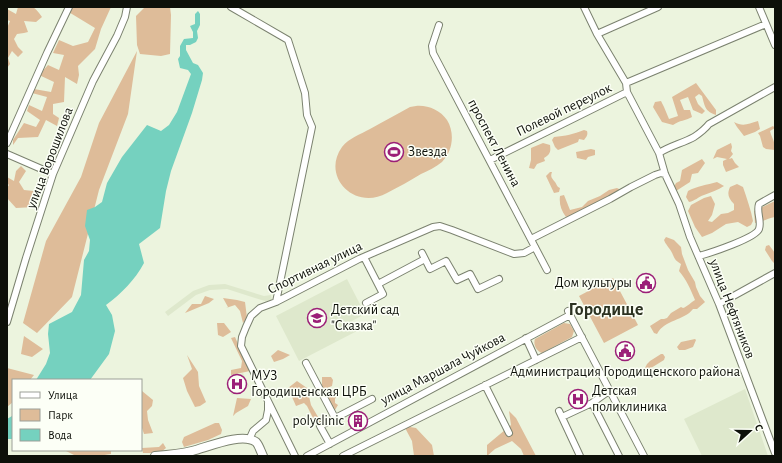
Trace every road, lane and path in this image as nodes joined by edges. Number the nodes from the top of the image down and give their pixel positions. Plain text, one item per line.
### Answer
1 (69, 7) edge
2 (127, 7) edge
3 (231, 7) edge
4 (584, 7) edge
5 (658, 7) edge
6 (759, 7) edge
7 (766, 24) junction
8 (439, 25) dead end
9 (597, 34) junction
10 (775, 45) edge
11 (626, 83) junction
12 (775, 87) edge
13 (627, 92) junction
14 (7, 143) edge
15 (659, 153) junction
16 (7, 154) edge
17 (490, 160) junction
18 (53, 174) junction
19 (665, 174) junction
20 (775, 195) edge
21 (531, 239) junction
22 (535, 247) junction
23 (422, 253) dead end
24 (699, 256) junction
25 (364, 257) junction
26 (425, 259) junction
27 (547, 270) dead end
28 (775, 274) edge
29 (499, 279) dead end
30 (378, 284) junction
31 (276, 302) junction
32 (366, 303) dead end
33 (719, 304) junction
34 (7, 322) edge
35 (582, 337) junction
36 (526, 338) junction
37 (536, 360) junction
38 (306, 363) dead end
39 (485, 385) junction
40 (609, 391) junction
41 (372, 399) dead end
42 (268, 401) junction
43 (592, 403) junction
44 (559, 411) dead end
45 (562, 417) junction
46 (335, 418) junction
47 (509, 432) dead end
48 (246, 439) junction
49 (330, 444) junction
50 (775, 453) edge
51 (181, 455) edge
52 (155, 456) edge
53 (263, 456) edge
54 (295, 456) edge
55 (307, 456) edge
56 (343, 456) edge
57 (580, 456) edge
58 (619, 456) edge
59 (644, 456) edge

1 - 14 street
2 - 18 street, улица Ворошилова
3 - 31 street
4 - 9 street, улица Нефтяников
5 - 9 street
6 - 7 street
7 - 10 street
7 - 11 street, Полевой переулок
8 - 17 street, проспект Ленина
9 - 11 street, улица Нефтяников
11 - 13 street, улица Нефтяников
12 - 15 street
13 - 15 street, улица Нефтяников
13 - 17 street, Полевой переулок
15 - 19 street, улица Нефтяников
16 - 18 street
17 - 21 street, проспект Ленина
18 - 34 street, улица Ворошилова
19 - 21 street
19 - 24 street, улица Нефтяников
20 - 24 street
21 - 22 street, проспект Ленина
22 - 25 street, Спортивная улица
22 - 27 street, проспект Ленина
23 - 26 street
24 - 33 street, улица Нефтяников
25 - 30 street
25 - 31 street, Спортивная улица
26 - 29 street
26 - 30 street
28 - 33 street
30 - 32 street
31 - 42 street, Спортивная улица
33 - 50 street, улица Нефтяников
35 - 36 street, улица Маршала Чуйкова
35 - 37 street
35 - 40 street
36 - 37 street
36 - 49 street, улица Маршала Чуйкова
37 - 39 street
38 - 46 street
39 - 47 street
39 - 56 street
40 - 43 street
40 - 59 street
41 - 46 street
42 - 48 street
42 - 54 street, Спортивная улица
43 - 45 street
43 - 58 street
44 - 45 street
45 - 57 street
46 - 49 street
48 - 51 main road
48 - 53 main road
49 - 55 street, улица Маршала Чуйкова
51 - 52 main road

